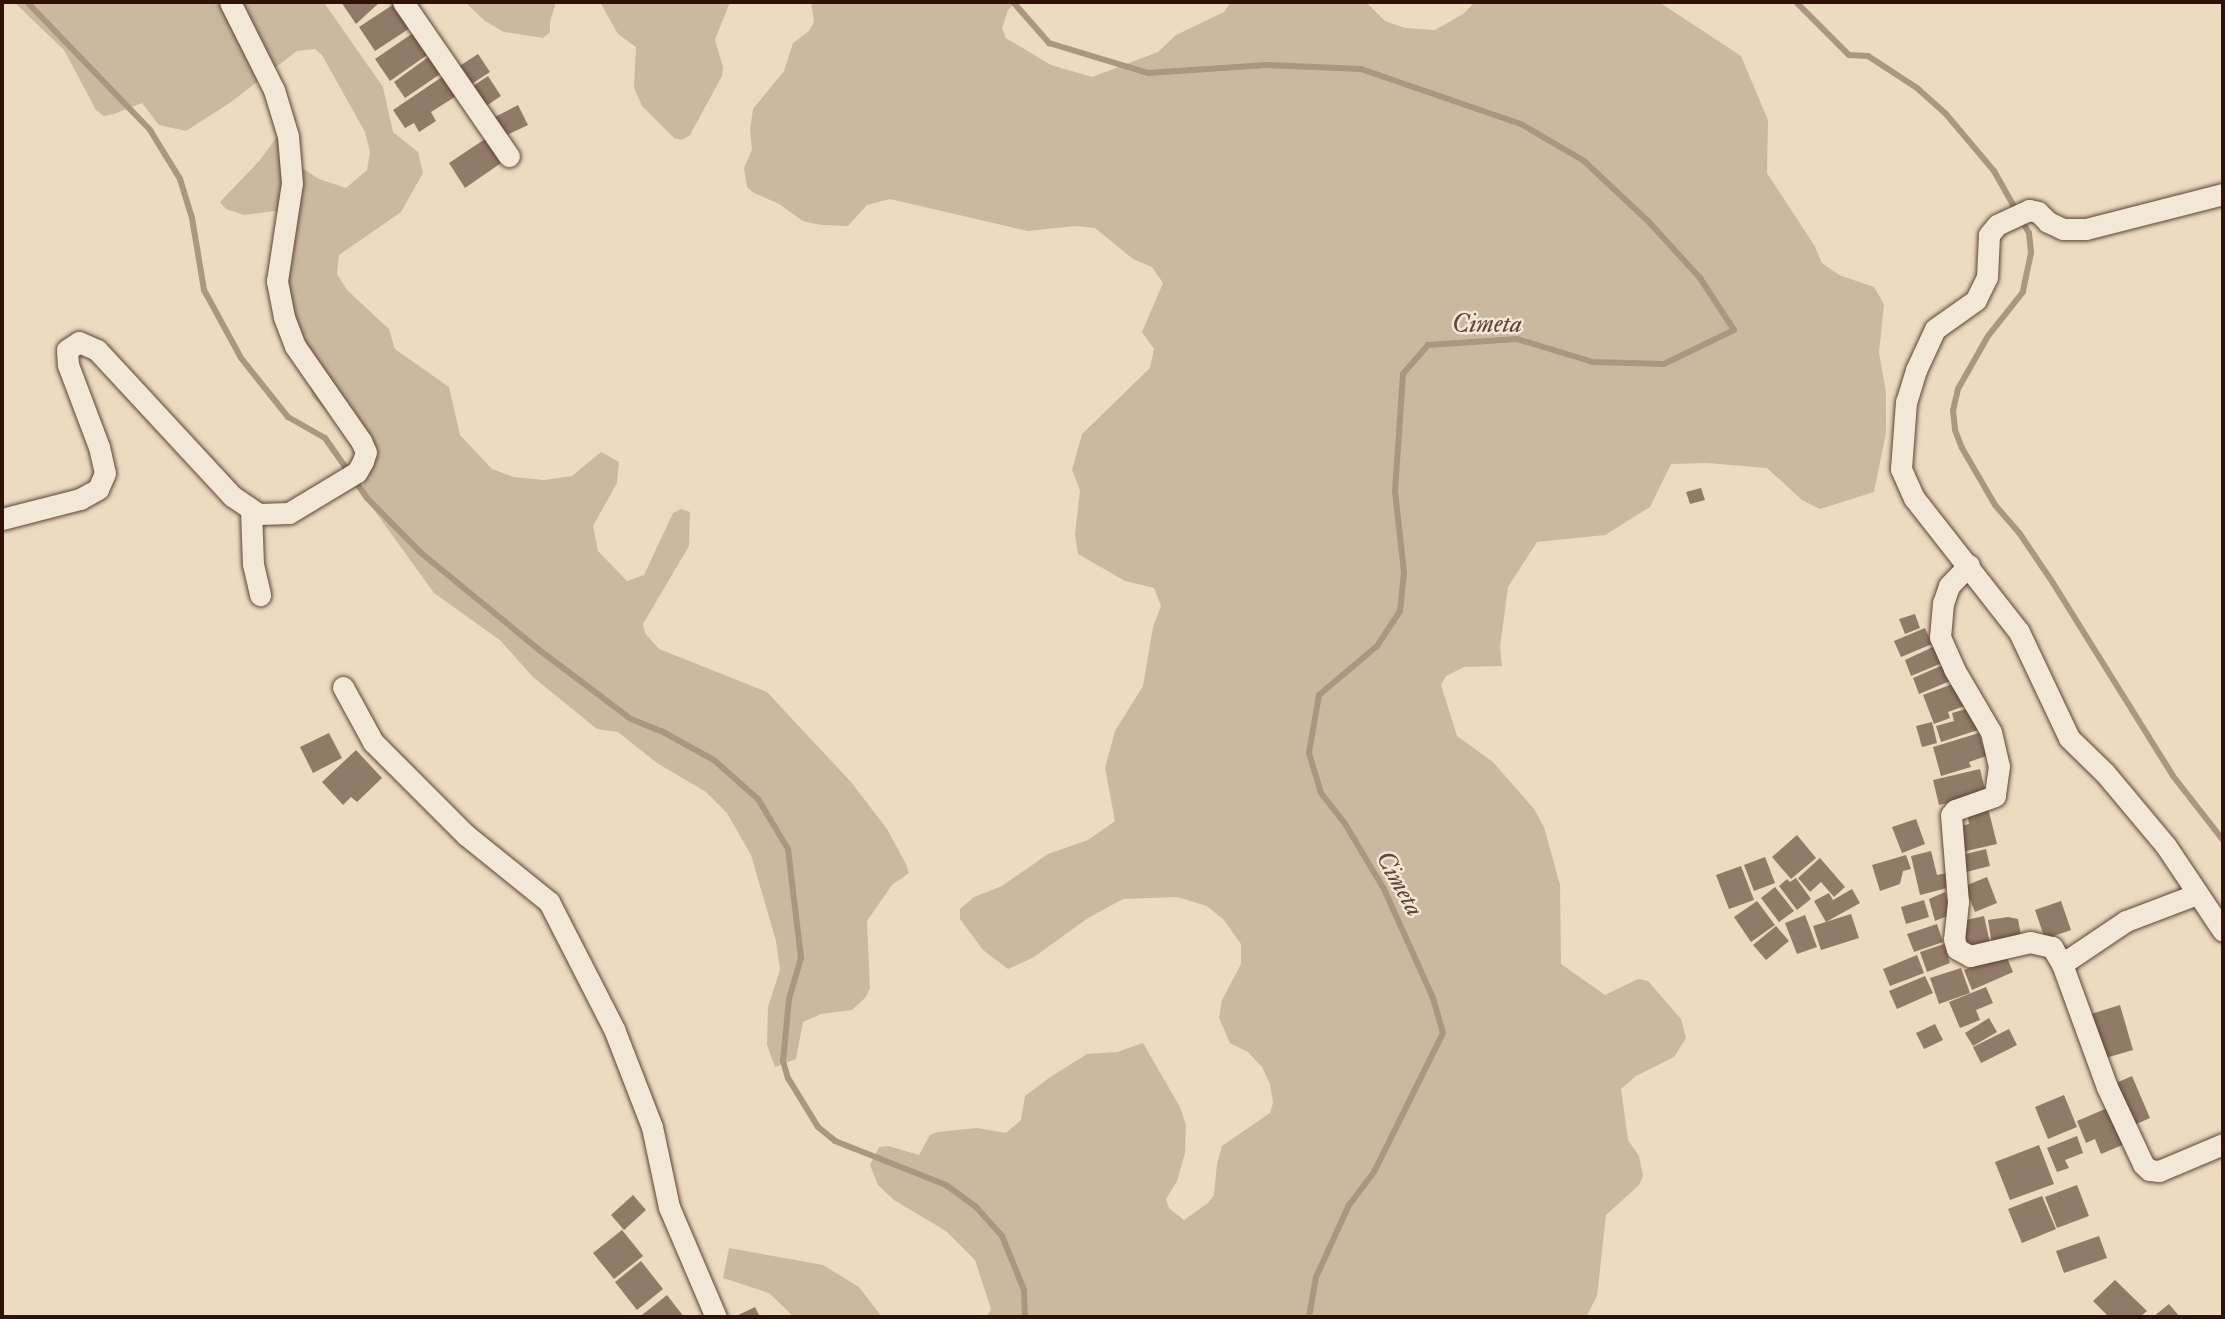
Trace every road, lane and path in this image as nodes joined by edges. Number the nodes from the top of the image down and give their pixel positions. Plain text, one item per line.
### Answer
1 (230, 2) edge
2 (403, 2) edge
3 (509, 156) dead end
4 (2223, 194) edge
5 (251, 510) junction
6 (2, 519) edge
7 (1969, 565) junction
8 (260, 595) dead end
9 (343, 687) dead end
10 (2197, 894) junction
11 (2223, 931) edge
12 (2062, 964) junction
13 (2223, 1144) edge
14 (716, 1317) edge

1 - 5 street
2 - 3 street
4 - 7 street
5 - 6 street
5 - 8 street
7 - 10 street
7 - 12 street
9 - 14 street
10 - 11 street
10 - 12 street
12 - 13 street

